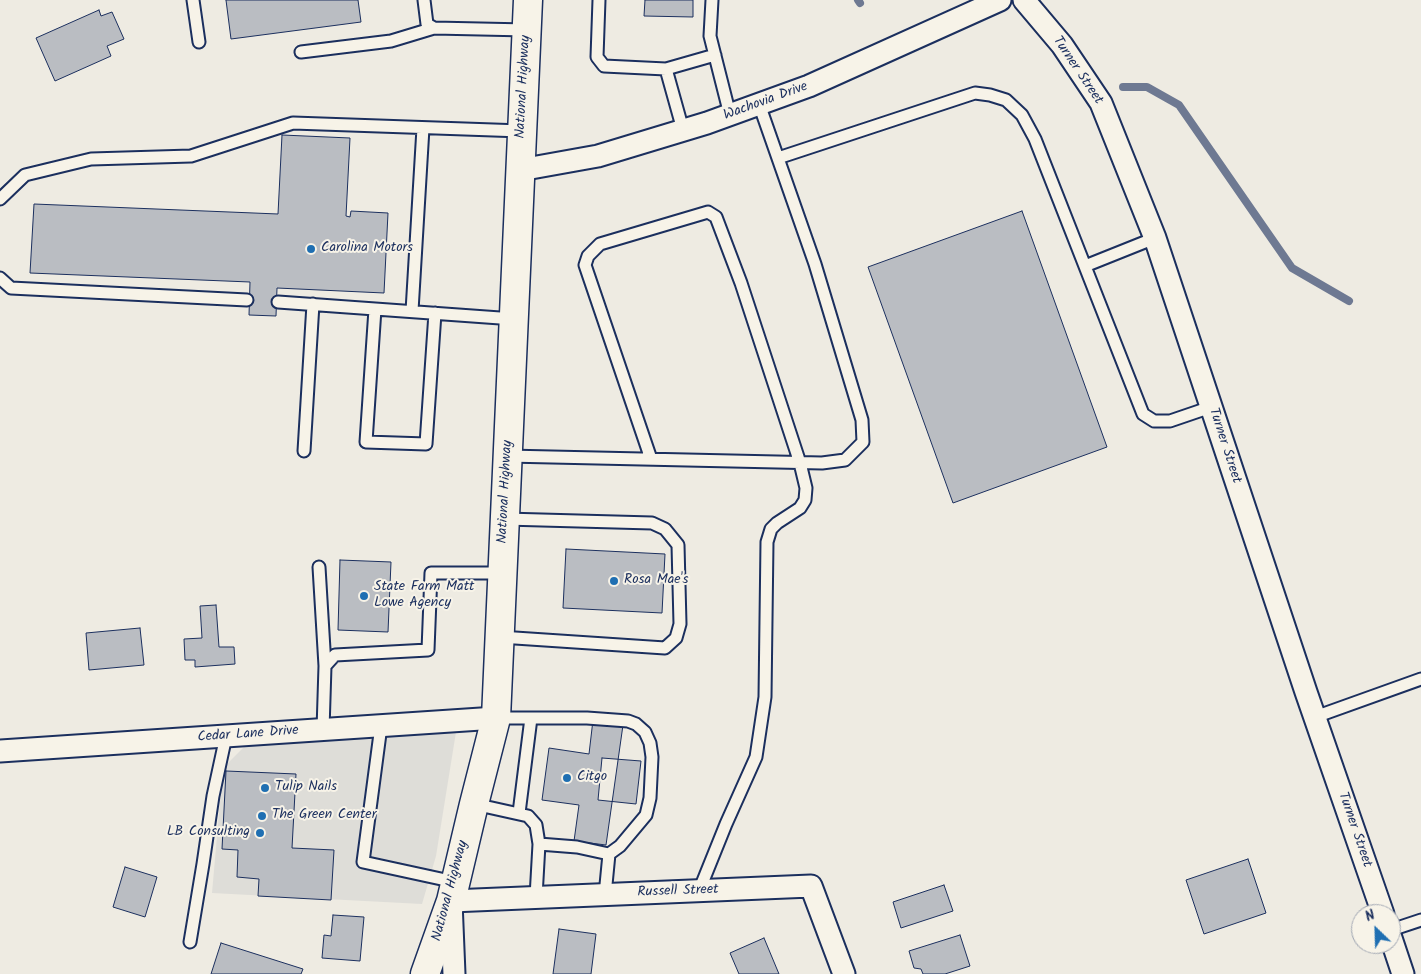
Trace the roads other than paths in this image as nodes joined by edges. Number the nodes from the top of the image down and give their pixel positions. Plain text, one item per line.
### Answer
1 (193, 0) edge
2 (424, 0) edge
3 (528, 0) edge
4 (599, 0) edge
5 (712, 0) edge
6 (1000, 0) edge
7 (1024, 0) edge
8 (434, 28) junction
9 (527, 30) junction
10 (198, 42) dead end
11 (301, 52) dead end
12 (715, 55) junction
13 (666, 69) junction
14 (759, 104) junction
15 (730, 115) junction
16 (423, 128) junction
17 (683, 130) junction
18 (522, 131) junction
19 (778, 158) junction
20 (520, 170) junction
21 (0, 199) edge
22 (1155, 238) junction
23 (1085, 266) junction
24 (0, 278) edge
25 (247, 300) dead end
26 (278, 302) dead end
27 (313, 304) junction
28 (375, 308) junction
29 (412, 311) junction
30 (435, 313) junction
31 (514, 319) junction
32 (1211, 407) junction
33 (304, 451) dead end
34 (508, 456) junction
35 (651, 459) junction
36 (800, 463) junction
37 (505, 519) junction
38 (318, 567) dead end
39 (502, 573) junction
40 (500, 638) junction
41 (325, 666) junction
42 (1421, 679) edge
43 (1315, 716) junction
44 (496, 718) junction
45 (531, 718) junction
46 (381, 726) junction
47 (323, 730) junction
48 (226, 736) junction
49 (0, 751) edge
50 (474, 804) junction
51 (519, 814) junction
52 (539, 844) junction
53 (609, 854) junction
54 (453, 891) junction
55 (699, 891) junction
56 (605, 895) junction
57 (536, 897) junction
58 (1380, 904) edge
59 (1421, 920) edge
60 (1401, 927) edge
61 (190, 942) dead end
62 (1396, 954) edge
63 (425, 974) edge
64 (454, 974) edge
65 (844, 974) edge
66 (1403, 974) edge

1 - 10 lane
2 - 8 lane
3 - 9 main road, National Highway
4 - 13 lane
5 - 12 lane
6 - 14 street, Wachovia Drive
7 - 22 street, Turner Street
8 - 9 lane
8 - 11 lane
9 - 18 main road, National Highway
12 - 13 lane
12 - 15 lane
13 - 17 lane
14 - 15 street, Wachovia Drive
14 - 19 lane
15 - 17 street, Wachovia Drive
16 - 18 lane
16 - 21 lane
16 - 29 lane
17 - 20 street, Wachovia Drive
18 - 20 main road, National Highway
19 - 23 lane
19 - 36 lane
20 - 31 main road, National Highway
22 - 23 lane
22 - 32 street, Turner Street
23 - 32 lane
24 - 25 lane
26 - 27 lane
27 - 28 lane
27 - 33 lane
28 - 29 lane
28 - 30 lane
29 - 30 lane
30 - 31 lane
31 - 34 main road, National Highway
32 - 43 street, Turner Street
34 - 35 lane
34 - 37 main road, National Highway
35 - 36 lane
35 - 36 lane
36 - 55 lane
37 - 39 main road, National Highway
37 - 40 lane
38 - 41 lane
39 - 40 main road, National Highway
39 - 41 lane
40 - 44 main road, National Highway
41 - 47 lane
42 - 43 lane
43 - 58 street, Turner Street
44 - 45 lane
44 - 46 street, Cedar Lane Drive
44 - 50 main road, National Highway
45 - 51 lane
45 - 53 lane
46 - 47 street, Cedar Lane Drive
46 - 54 lane
47 - 48 street, Cedar Lane Drive
48 - 49 street, Cedar Lane Drive
48 - 61 lane
50 - 51 lane
50 - 54 main road, National Highway
51 - 52 lane
52 - 53 lane
52 - 57 lane
53 - 56 lane
54 - 57 street, Russell Street
54 - 63 main road, National Highway
54 - 64 street
55 - 56 street, Russell Street
55 - 65 street, Russell Street
56 - 57 street, Russell Street
59 - 60 lane
62 - 66 street

